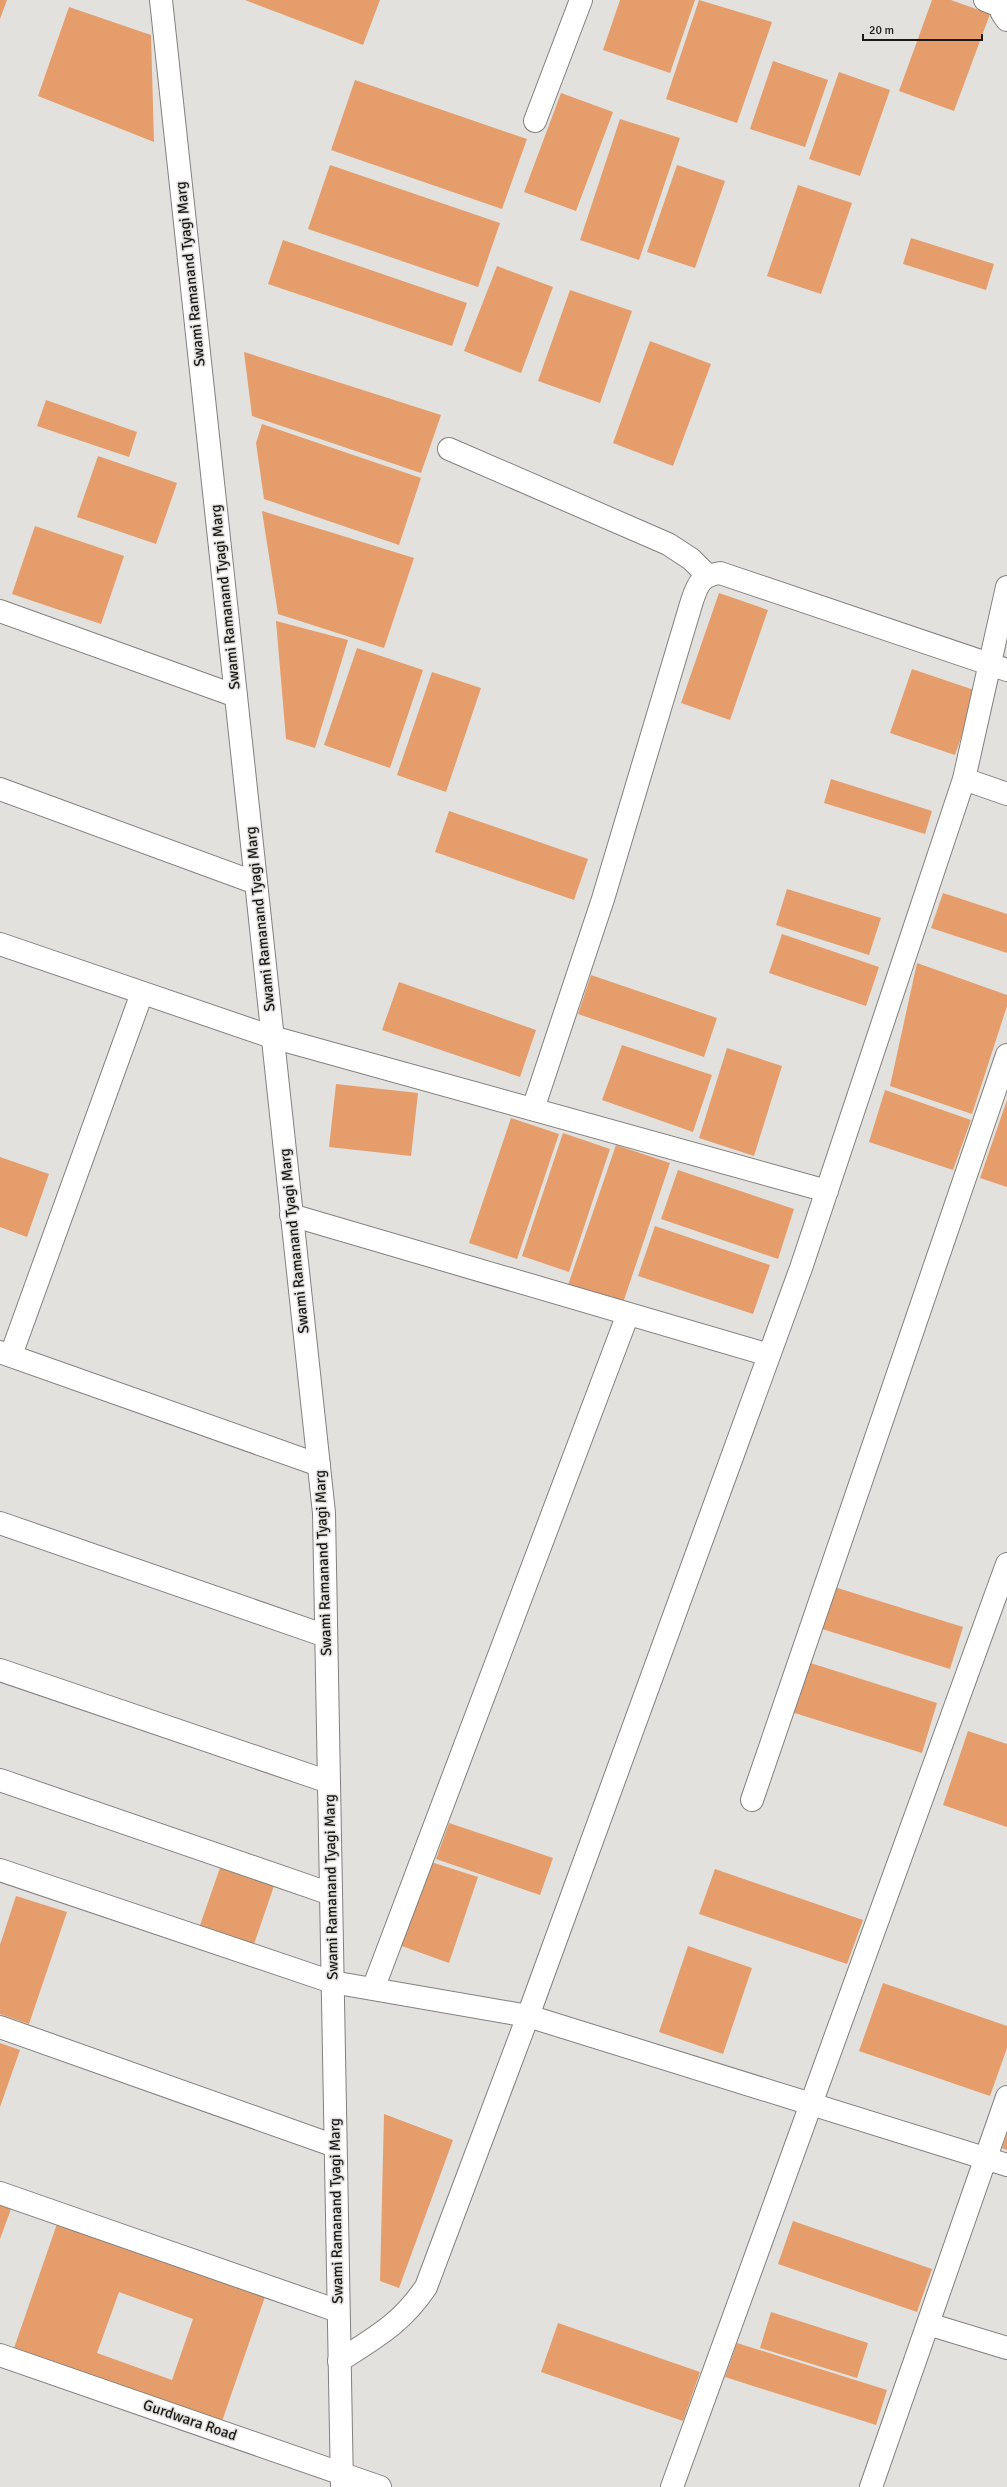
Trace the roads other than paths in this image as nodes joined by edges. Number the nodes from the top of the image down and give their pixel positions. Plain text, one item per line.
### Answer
1 (161, 0) edge
2 (581, 0) edge
3 (535, 121) dead end
4 (449, 449) dead end
5 (707, 575) junction
6 (1007, 587) edge
7 (0, 611) edge
8 (998, 666) edge
9 (236, 696) junction
10 (964, 779) junction
11 (0, 789) edge
12 (1007, 794) edge
13 (256, 883) junction
14 (0, 944) edge
15 (142, 993) junction
16 (272, 1037) junction
17 (1007, 1055) edge
18 (533, 1109) junction
19 (827, 1191) junction
20 (291, 1215) junction
21 (628, 1314) junction
22 (5, 1354) edge
23 (769, 1355) junction
24 (318, 1465) junction
25 (0, 1523) edge
26 (1007, 1564) edge
27 (326, 1636) junction
28 (0, 1670) edge
29 (0, 1780) edge
30 (329, 1782) junction
31 (752, 1800) dead end
32 (0, 1870) edge
33 (331, 1894) junction
34 (332, 1982) junction
35 (372, 1989) junction
36 (528, 2016) junction
37 (0, 2027) edge
38 (1007, 2097) edge
39 (812, 2104) junction
40 (335, 2146) junction
41 (986, 2158) junction
42 (1007, 2165) edge
43 (0, 2193) edge
44 (338, 2312) junction
45 (928, 2324) junction
46 (1007, 2348) edge
47 (0, 2355) edge
48 (339, 2361) junction
49 (342, 2480) edge
50 (380, 2487) edge
51 (672, 2487) edge
52 (871, 2487) edge

1 - 9 street, Swami Ramanand Tyagi Marg
2 - 3 street
4 - 5 street
5 - 8 street
5 - 18 street
6 - 8 street
7 - 9 street
8 - 10 street
9 - 13 street, Swami Ramanand Tyagi Marg
10 - 12 street
10 - 19 street
11 - 13 street
13 - 16 street, Swami Ramanand Tyagi Marg
14 - 15 street
15 - 16 street
15 - 22 street
16 - 18 street
16 - 20 street, Swami Ramanand Tyagi Marg
17 - 31 street
18 - 19 street
19 - 23 street
20 - 21 street
20 - 24 street, Swami Ramanand Tyagi Marg
21 - 23 street
21 - 35 street
22 - 24 street
23 - 36 street
24 - 27 street, Swami Ramanand Tyagi Marg
25 - 27 street
26 - 39 street
27 - 30 street, Swami Ramanand Tyagi Marg
28 - 30 street
29 - 33 street
30 - 33 street, Swami Ramanand Tyagi Marg
32 - 34 street
33 - 34 street, Swami Ramanand Tyagi Marg
34 - 35 street
34 - 40 street, Swami Ramanand Tyagi Marg
35 - 36 street
36 - 39 street
36 - 48 street
37 - 40 street
38 - 41 street
39 - 41 street
39 - 51 street
40 - 44 street, Swami Ramanand Tyagi Marg
41 - 42 street
41 - 45 street
43 - 44 street
44 - 48 street, Swami Ramanand Tyagi Marg
45 - 46 street
45 - 52 street
47 - 49 street, Gurdwara Road
48 - 49 street, Swami Ramanand Tyagi Marg
49 - 50 street, Gurdwara Road

